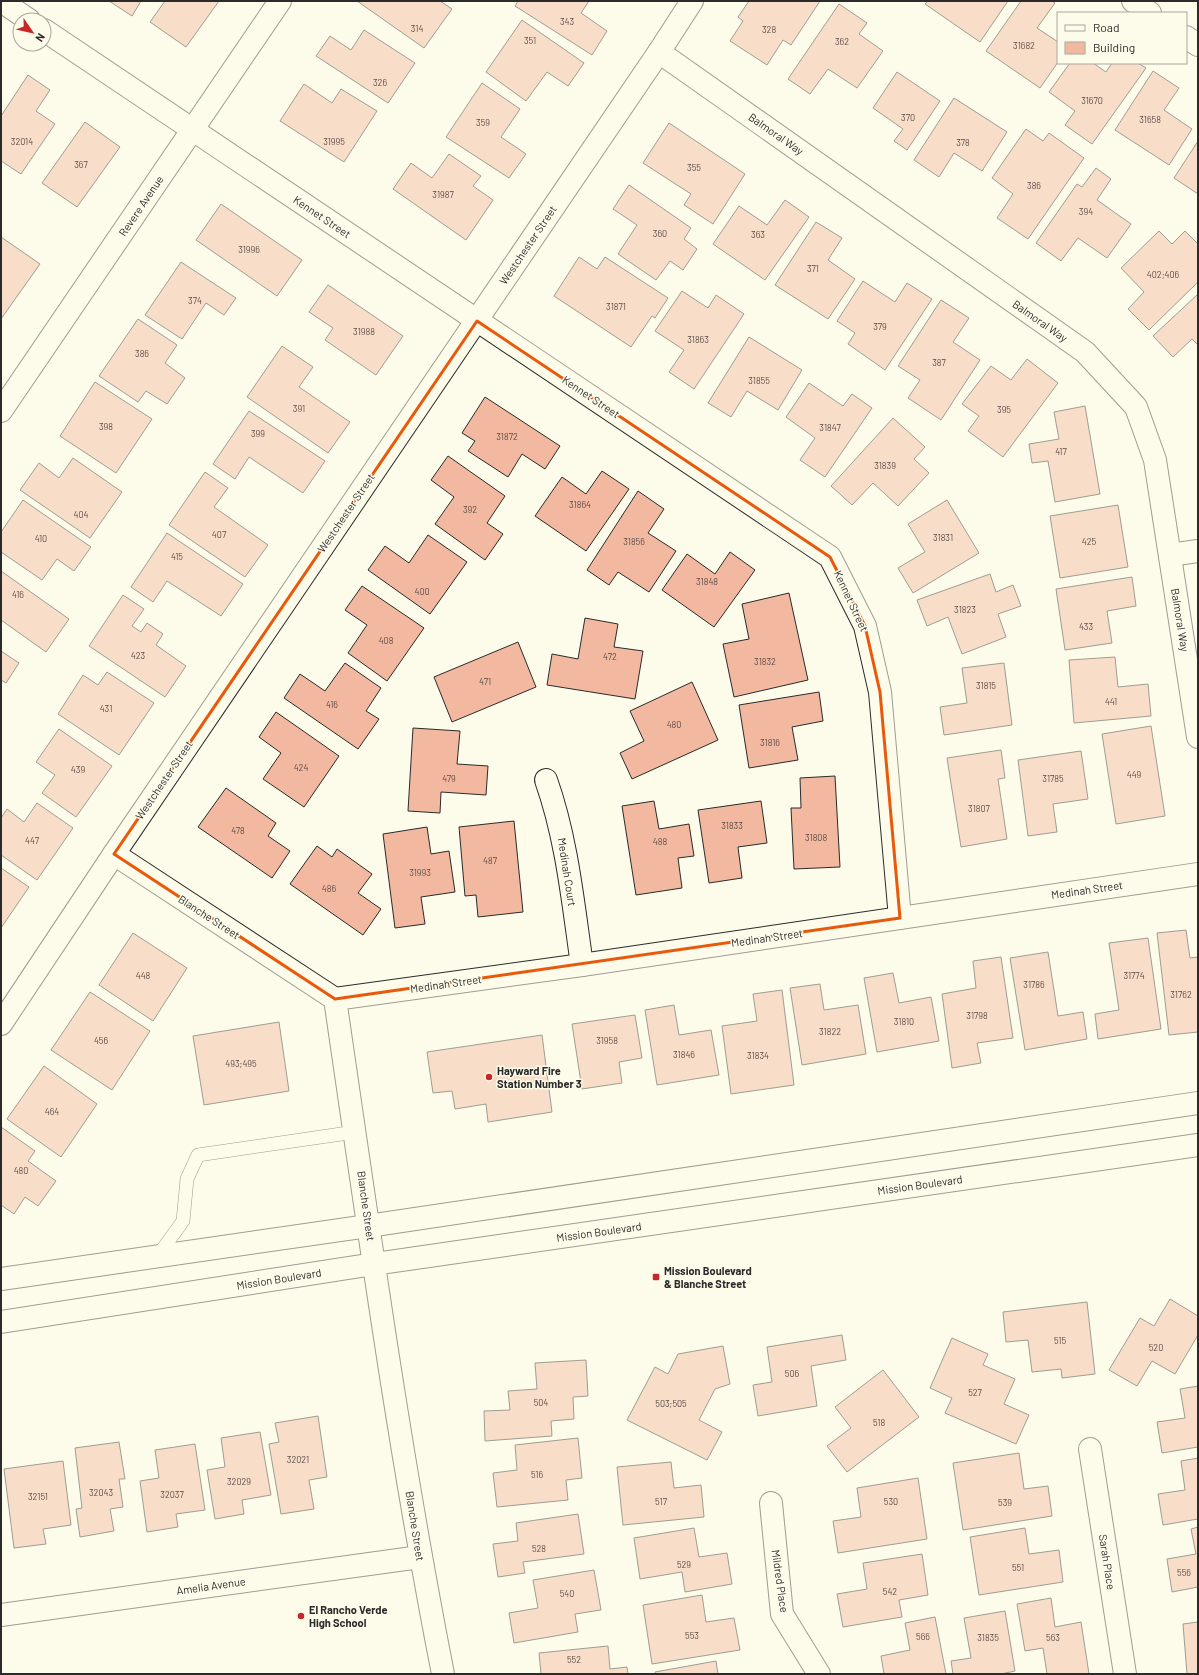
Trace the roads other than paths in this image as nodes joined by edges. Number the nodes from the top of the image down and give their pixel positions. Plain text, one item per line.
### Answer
1 (1, 1) edge
2 (280, 1) edge
3 (692, 1) edge
4 (1133, 1) edge
5 (17, 12) edge
6 (1149, 12) edge
7 (52, 35) edge
8 (1187, 38) edge
9 (1198, 45) edge
10 (659, 52) junction
11 (192, 130) junction
12 (477, 321) junction
13 (3, 406) edge
14 (1198, 550) edge
15 (1170, 555) junction
16 (1198, 737) edge
17 (546, 780) dead end
18 (114, 854) junction
19 (1198, 874) edge
20 (900, 918) junction
21 (582, 965) junction
22 (335, 999) junction
23 (1, 1024) edge
24 (1198, 1103) edge
25 (355, 1132) junction
26 (1198, 1145) edge
27 (368, 1226) junction
28 (157, 1257) junction
29 (374, 1264) junction
30 (1, 1279) edge
31 (1, 1322) edge
32 (1090, 1449) dead end
33 (771, 1503) dead end
34 (420, 1557) junction
35 (1, 1615) edge
36 (443, 1674) edge
37 (819, 1674) edge
38 (1125, 1674) edge

1 - 5 street
2 - 11 street, Revere Avenue
3 - 10 street, Westchester Street
4 - 6 street
7 - 11 street, Kennet Street
8 - 9 street
10 - 12 street, Westchester Street
10 - 15 street, Balmoral Way
11 - 12 street, Kennet Street
11 - 13 street, Revere Avenue
12 - 18 street, Westchester Street
12 - 20 street, Kennet Street
14 - 15 street
15 - 16 street, Balmoral Way
17 - 21 street, Medinah Court
18 - 22 street, Blanche Street
18 - 23 street, Westchester Street
19 - 20 street, Medinah Street
20 - 21 street, Medinah Street
21 - 22 street, Medinah Street
22 - 25 street, Blanche Street
24 - 27 street
25 - 27 street, Blanche Street
25 - 28 lane
26 - 29 street, Mission Boulevard
27 - 28 street
27 - 29 street, Blanche Street
28 - 30 street
29 - 31 street, Mission Boulevard
29 - 34 street, Blanche Street
32 - 38 street, Sarah Place
33 - 37 street, Mildred Place
34 - 35 street, Amelia Avenue
34 - 36 street, Blanche Street

